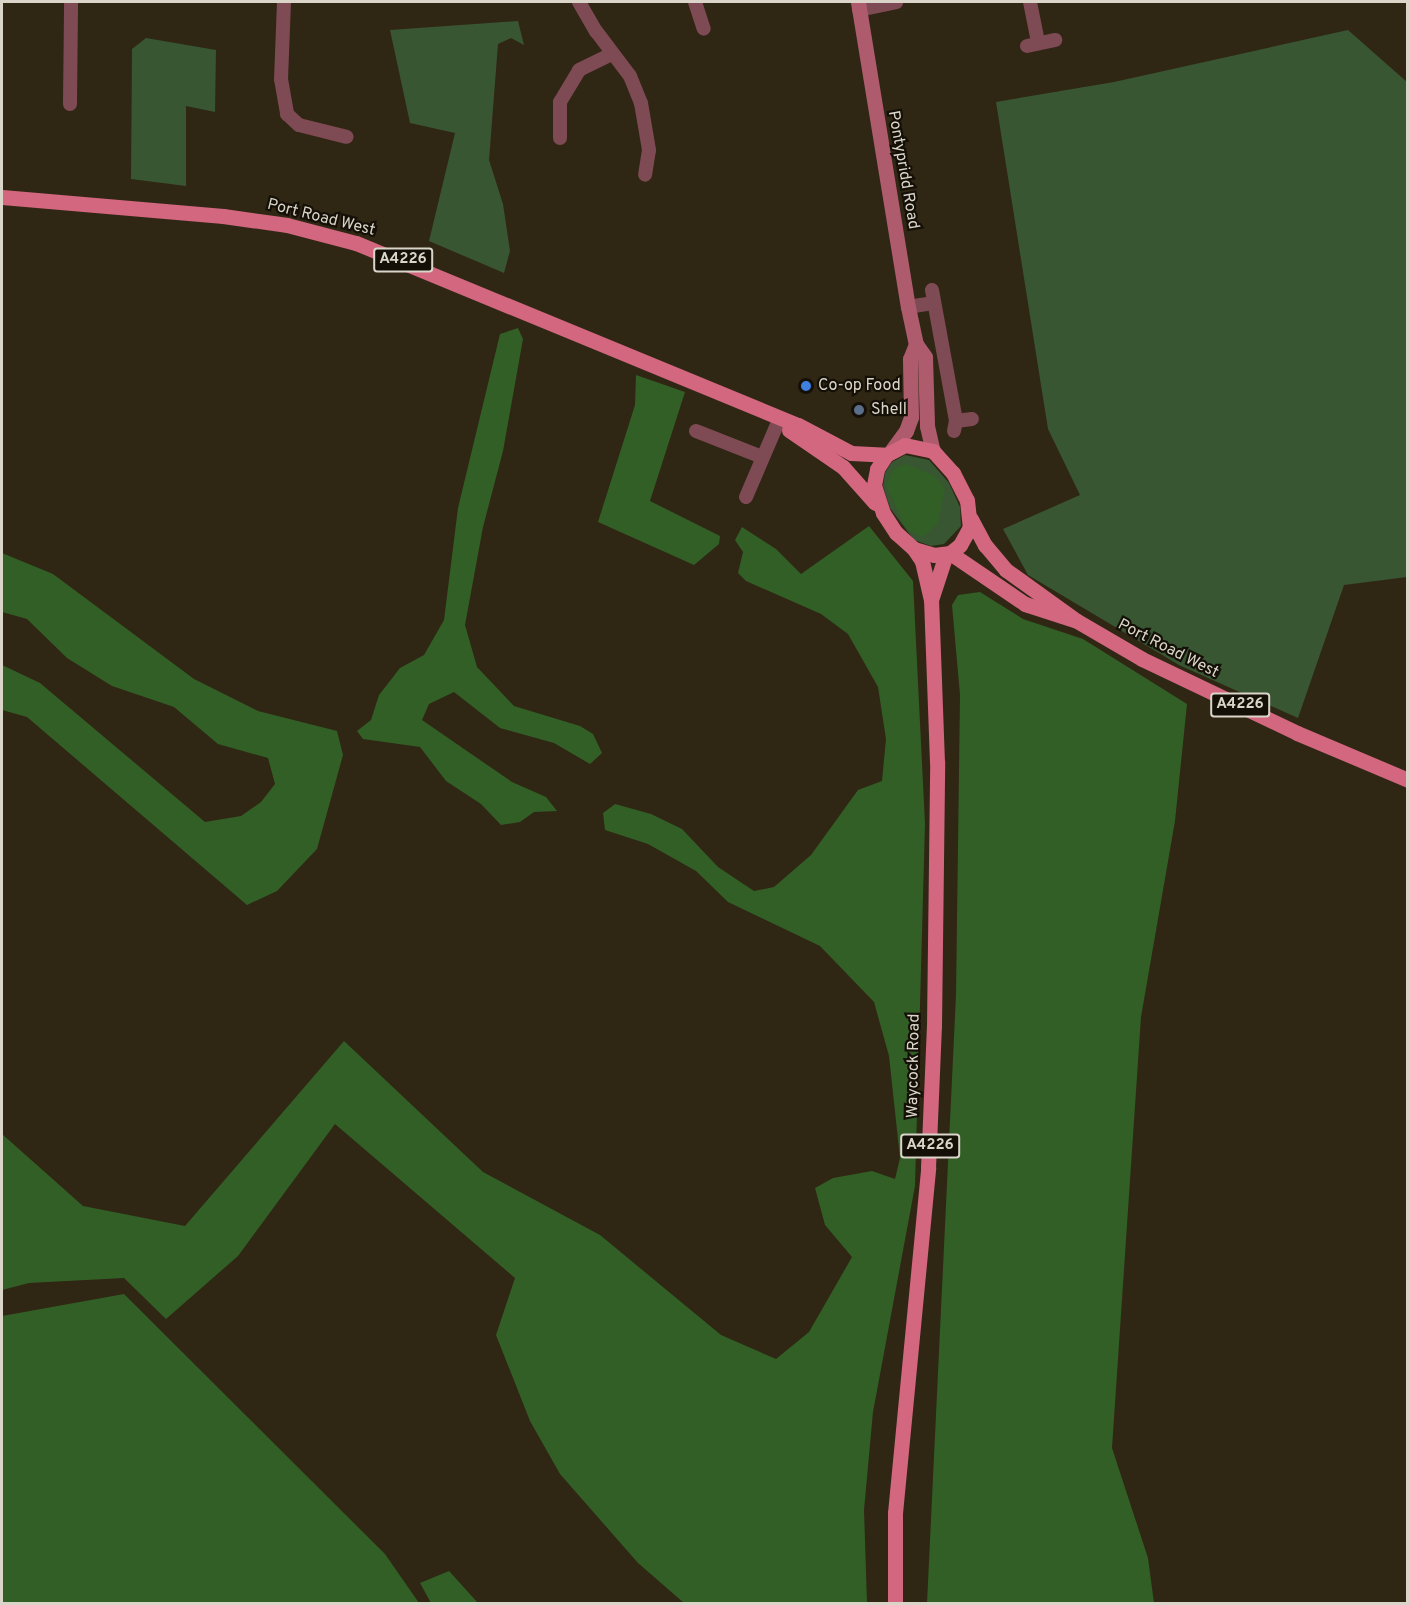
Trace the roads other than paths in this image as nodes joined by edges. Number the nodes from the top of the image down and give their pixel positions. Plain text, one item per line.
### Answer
1 (71, 2) edge
2 (284, 2) edge
3 (579, 2) edge
4 (695, 2) edge
5 (896, 2) edge
6 (1030, 2) edge
7 (858, 6) edge
8 (704, 29) dead end
9 (1055, 40) dead end
10 (612, 54) junction
11 (70, 104) dead end
12 (347, 137) dead end
13 (560, 138) dead end
14 (645, 175) dead end
15 (2, 197) edge
16 (908, 307) junction
17 (916, 344) junction
18 (972, 419) dead end
19 (779, 420) junction
20 (696, 431) dead end
21 (933, 451) junction
22 (889, 453) junction
23 (762, 457) junction
24 (746, 497) dead end
25 (883, 513) junction
26 (971, 519) junction
27 (914, 549) junction
28 (948, 553) junction
29 (931, 600) junction
30 (1077, 621) junction
31 (1407, 780) edge
32 (895, 1604) edge

1 - 11 street
2 - 12 street
3 - 10 street
4 - 8 street
5 - 7 street
6 - 9 street
7 - 16 main road, Pontypridd Road
10 - 13 street
10 - 14 street
15 - 19 main road, Port Road West / A4226
16 - 17 main road, Pontypridd Road
16 - 18 street
17 - 21 main road, Pontypridd Road
17 - 22 main road, Pontypridd Road
19 - 22 main road, Port Road West / A4226
19 - 23 street
19 - 25 main road, Port Road West / A4226
20 - 23 street
21 - 22 main road
21 - 26 main road
22 - 25 main road
23 - 24 street
25 - 27 main road
26 - 28 main road
26 - 30 main road, Port Road West / A4226
27 - 28 main road
27 - 29 main road, Waycock Road / A4226
28 - 29 main road, Waycock Road / A4226
28 - 30 main road, Port Road West / A4226
29 - 32 main road, Waycock Road / A4226
30 - 31 main road, Port Road West / A4226

